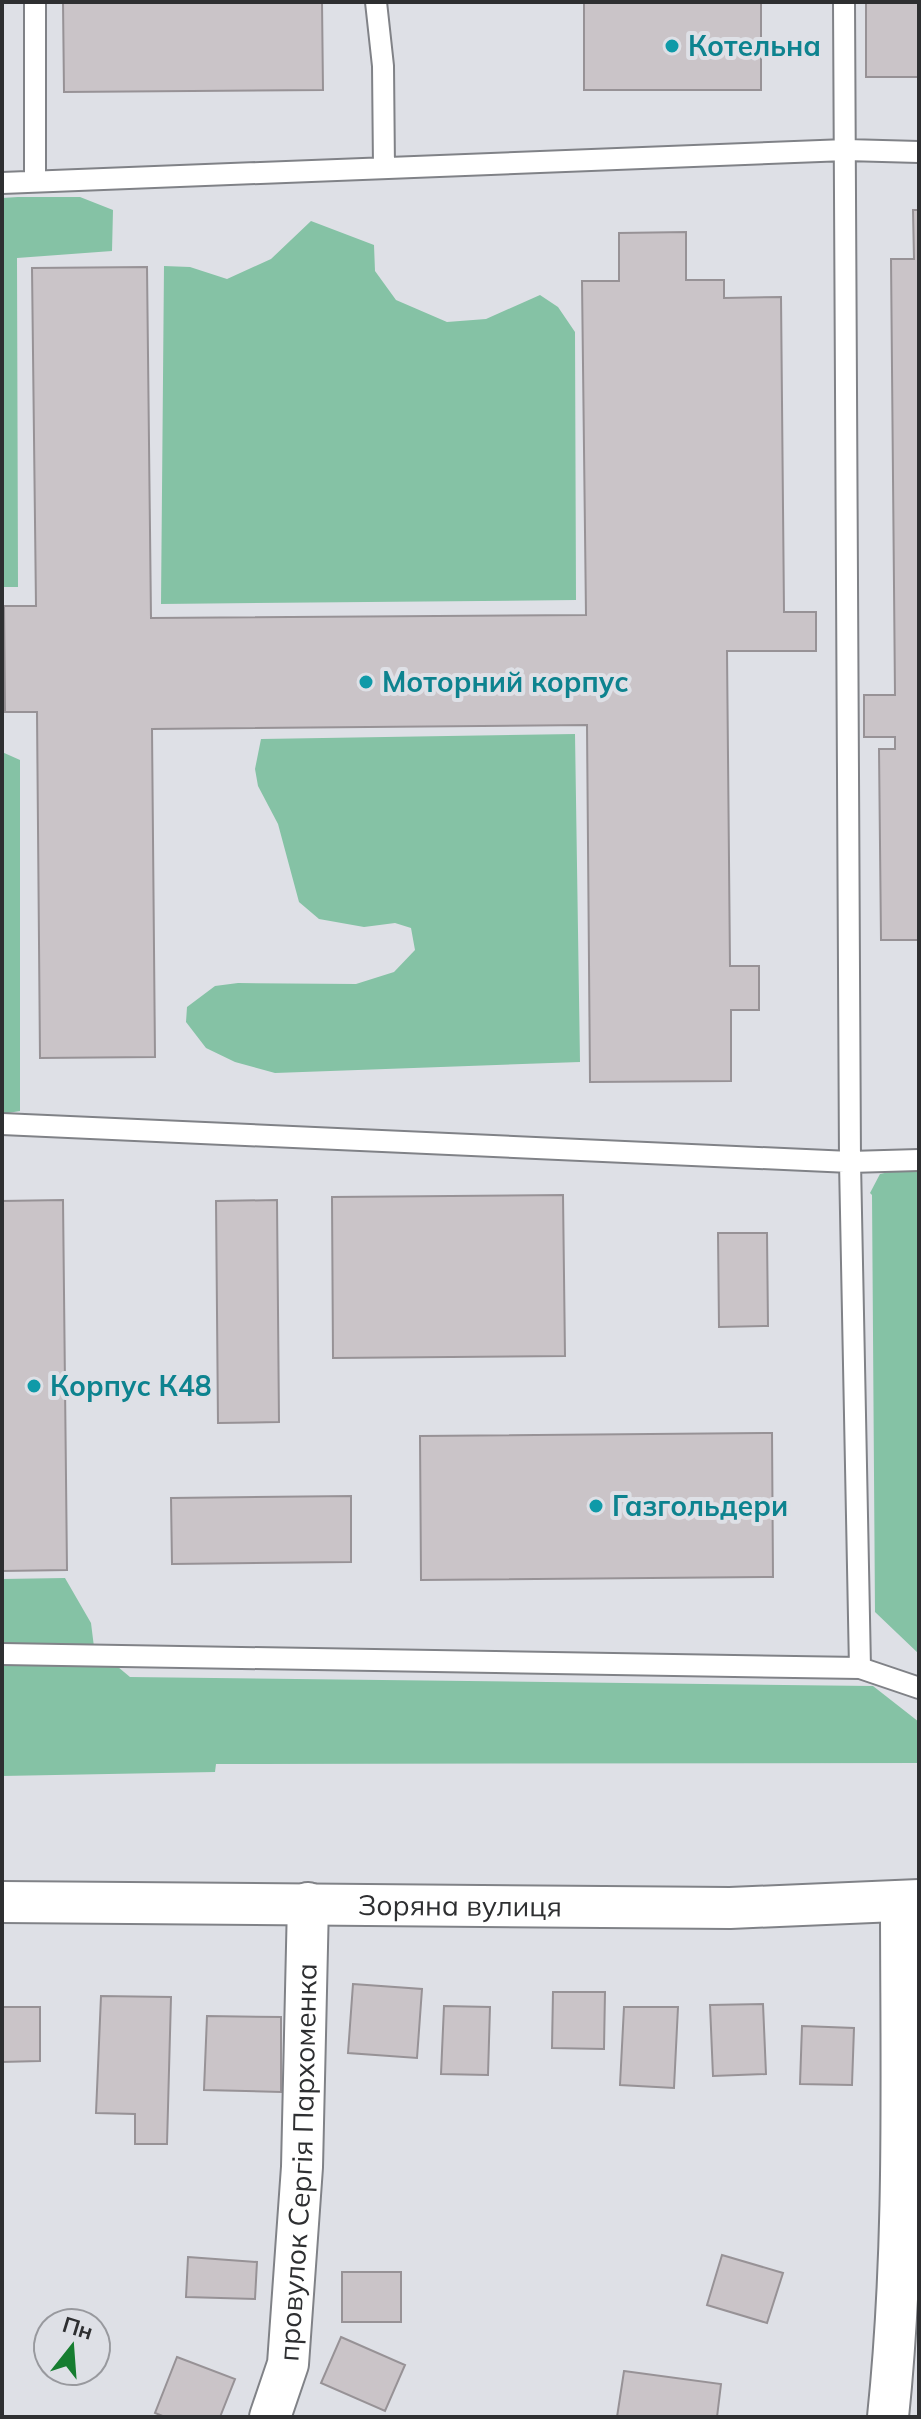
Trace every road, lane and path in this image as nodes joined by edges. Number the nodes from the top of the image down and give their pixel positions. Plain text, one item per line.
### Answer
1 (35, 2) edge
2 (376, 2) edge
3 (844, 2) edge
4 (846, 150) junction
5 (919, 152) edge
6 (384, 168) junction
7 (35, 181) junction
8 (2, 183) edge
9 (2, 1124) edge
10 (919, 1160) edge
11 (850, 1162) junction
12 (2, 1654) edge
13 (860, 1668) junction
14 (919, 1688) edge
15 (910, 1900) edge
16 (2, 1902) edge
17 (308, 1903) junction
18 (270, 2417) edge
19 (888, 2417) edge

1 - 7 lane
2 - 6 lane
3 - 4 lane
4 - 5 lane
4 - 6 lane
4 - 11 lane
6 - 7 lane
7 - 8 lane
9 - 11 lane
10 - 11 lane
11 - 13 lane
12 - 13 lane
13 - 14 lane
15 - 17 street, Зоряна вулиця
15 - 19 street
16 - 17 street, Зоряна вулиця
17 - 18 street, провулок Сергія Пархоменка

